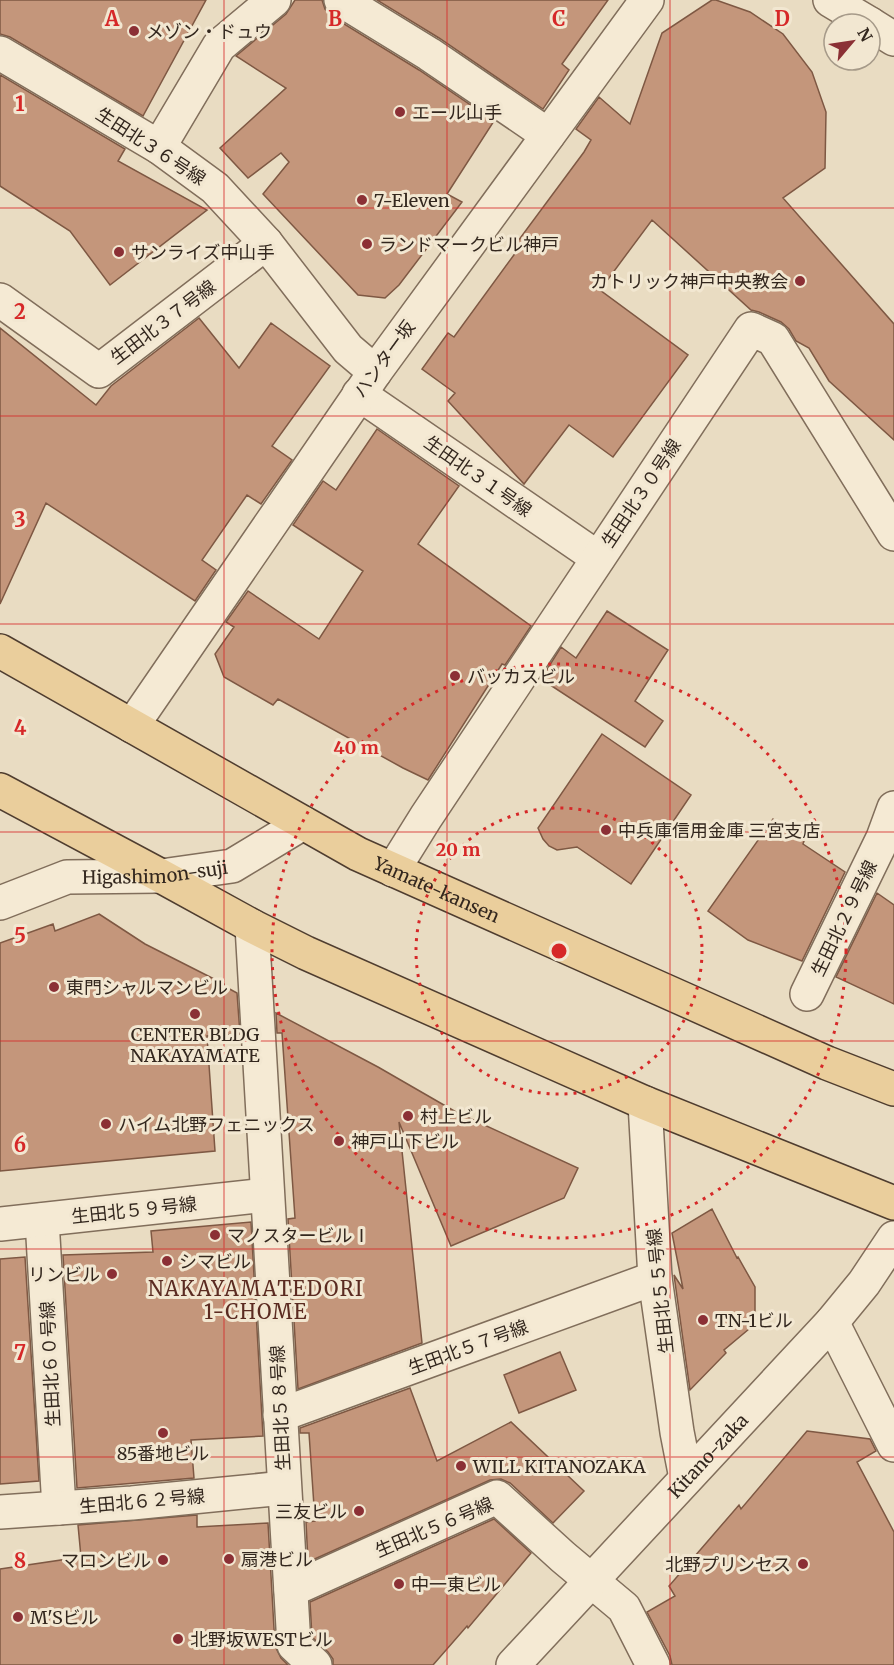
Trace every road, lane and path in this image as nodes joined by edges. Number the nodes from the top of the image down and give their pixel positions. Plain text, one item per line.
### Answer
1 (273, 0) edge
2 (341, 0) edge
3 (647, 0) edge
4 (830, 0) edge
5 (850, 12) edge
6 (0, 53) edge
7 (548, 135) junction
8 (159, 147) junction
9 (266, 243) junction
10 (0, 300) edge
11 (367, 383) junction
12 (894, 534) edge
13 (598, 558) junction
14 (0, 651) edge
15 (132, 726) junction
16 (0, 790) edge
17 (894, 808) edge
18 (303, 823) junction
19 (393, 870) junction
20 (161, 876) junction
21 (0, 903) edge
22 (252, 927) junction
23 (807, 994) dead end
24 (894, 1089) edge
25 (645, 1103) junction
26 (267, 1195) junction
27 (894, 1203) edge
28 (42, 1220) junction
29 (0, 1224) edge
30 (894, 1238) edge
31 (656, 1278) junction
32 (832, 1322) junction
33 (280, 1415) junction
34 (894, 1445) edge
35 (686, 1478) junction
36 (284, 1488) junction
37 (58, 1508) junction
38 (0, 1512) edge
39 (591, 1580) junction
40 (291, 1590) junction
41 (315, 1665) edge
42 (513, 1665) edge
43 (652, 1665) edge

1 - 8 street
2 - 7 street
3 - 7 street, ハンター坂
4 - 5 street
6 - 8 street, 生田北３６号線
7 - 11 street, ハンター坂
8 - 9 street, 生田北３６号線
9 - 10 street, 生田北３７号線
9 - 11 street, 生田北３６号線
11 - 13 street, 生田北３１号線
11 - 15 street, ハンター坂
12 - 13 street, 生田北３０号線
13 - 19 street, 生田北３０号線
14 - 15 main road, Yamate-kansen
15 - 18 main road, Yamate-kansen
16 - 20 main road
17 - 23 street, 生田北２９号線
18 - 19 main road, Yamate-kansen
18 - 20 street, Higashimon-suji
19 - 24 main road, Yamate-kansen
20 - 21 street, Higashimon-suji
20 - 22 main road
22 - 25 main road
22 - 26 street, 生田北５８号線
25 - 27 main road
25 - 31 street, 生田北５５号線
26 - 28 street, 生田北５９号線
26 - 33 street, 生田北５８号線
28 - 29 street, 生田北５９号線
28 - 37 street, 生田北６０号線
30 - 32 street, Kitano-zaka
31 - 33 street, 生田北５７号線
31 - 35 street, 生田北５５号線
32 - 34 street
32 - 35 street, Kitano-zaka
33 - 36 street, 生田北５８号線
35 - 39 street, Kitano-zaka
36 - 37 street, 生田北６２号線
36 - 40 street, 生田北５８号線
37 - 38 street, 生田北６２号線
39 - 40 street, 生田北５６号線
39 - 42 street, Kitano-zaka
39 - 43 street
40 - 41 street, 生田北５８号線

